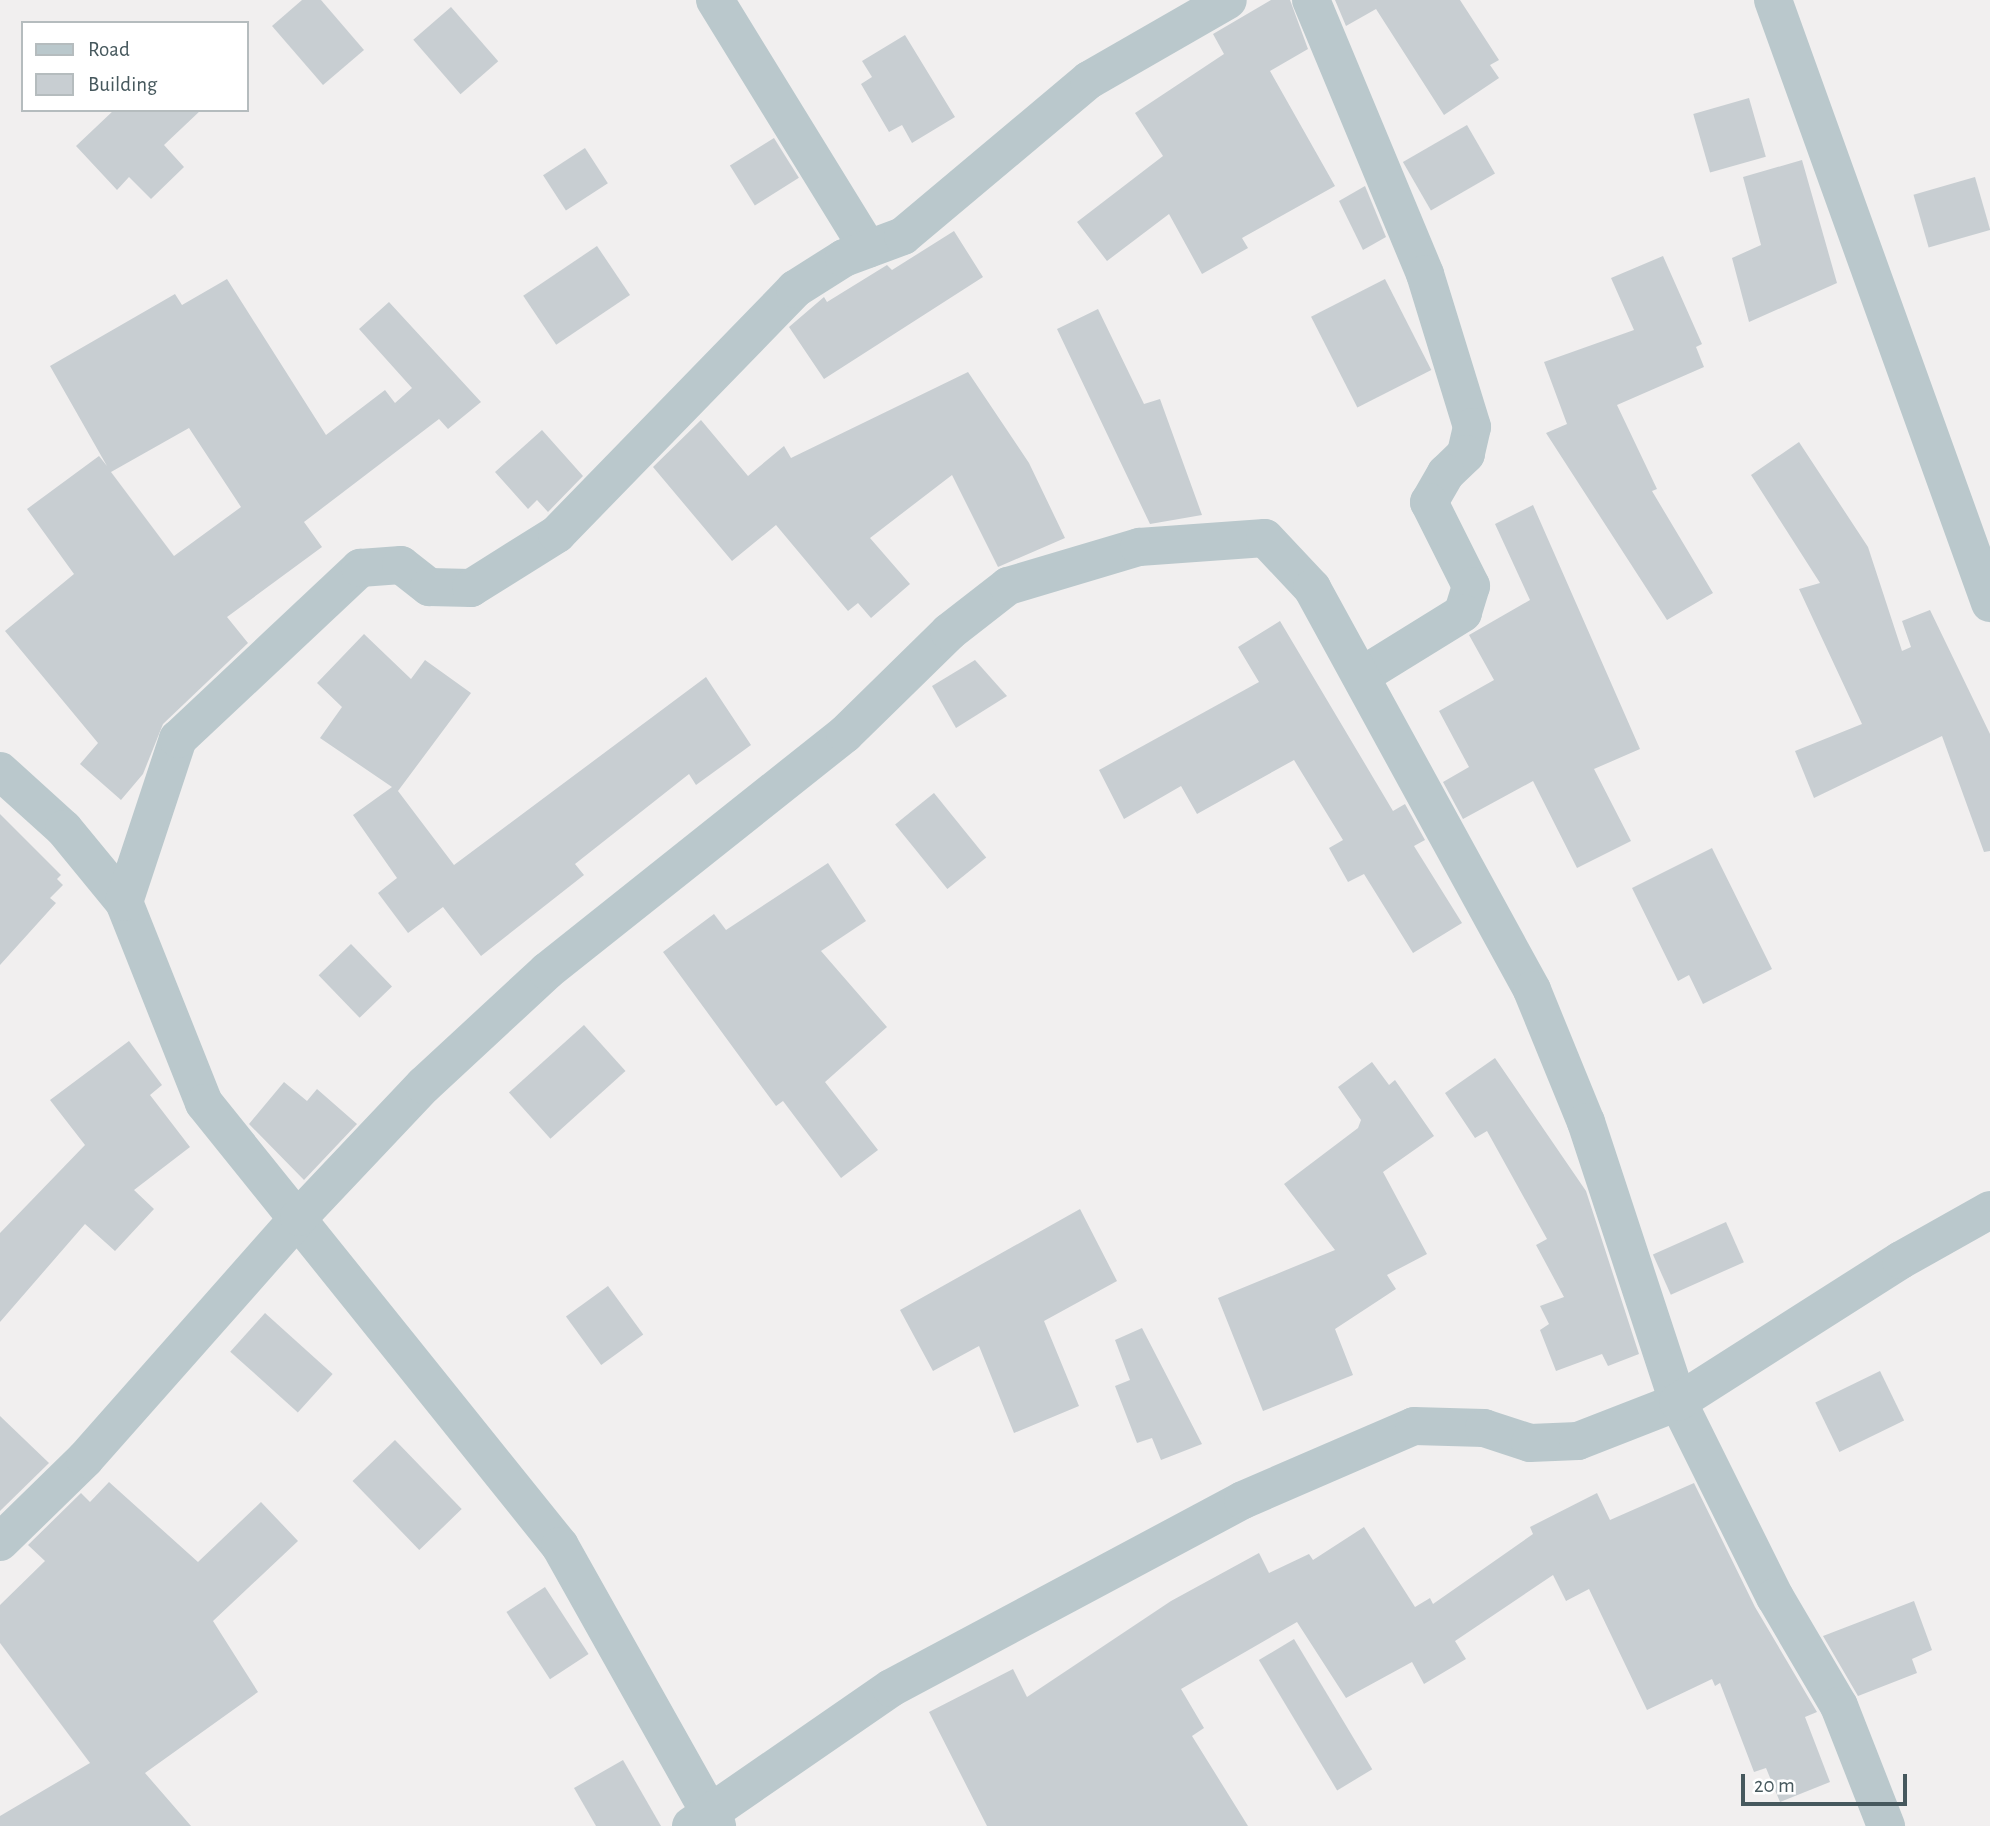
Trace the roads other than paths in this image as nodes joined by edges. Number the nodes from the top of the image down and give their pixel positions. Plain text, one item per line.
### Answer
1 (715, 0) edge
2 (1228, 0) edge
3 (1311, 0) edge
4 (1773, 0) edge
5 (867, 249) junction
6 (1990, 603) edge
7 (1361, 676) junction
8 (0, 771) edge
9 (124, 902) junction
10 (1990, 1210) edge
11 (299, 1217) junction
12 (1678, 1402) junction
13 (0, 1542) edge
14 (705, 1821) edge
15 (1886, 1826) edge

1 - 5 street
2 - 5 street
3 - 7 street
4 - 6 street
5 - 9 street
7 - 11 street
7 - 12 street
8 - 9 street
9 - 11 street
10 - 12 street
11 - 13 street
11 - 14 street
12 - 14 street
12 - 15 street

